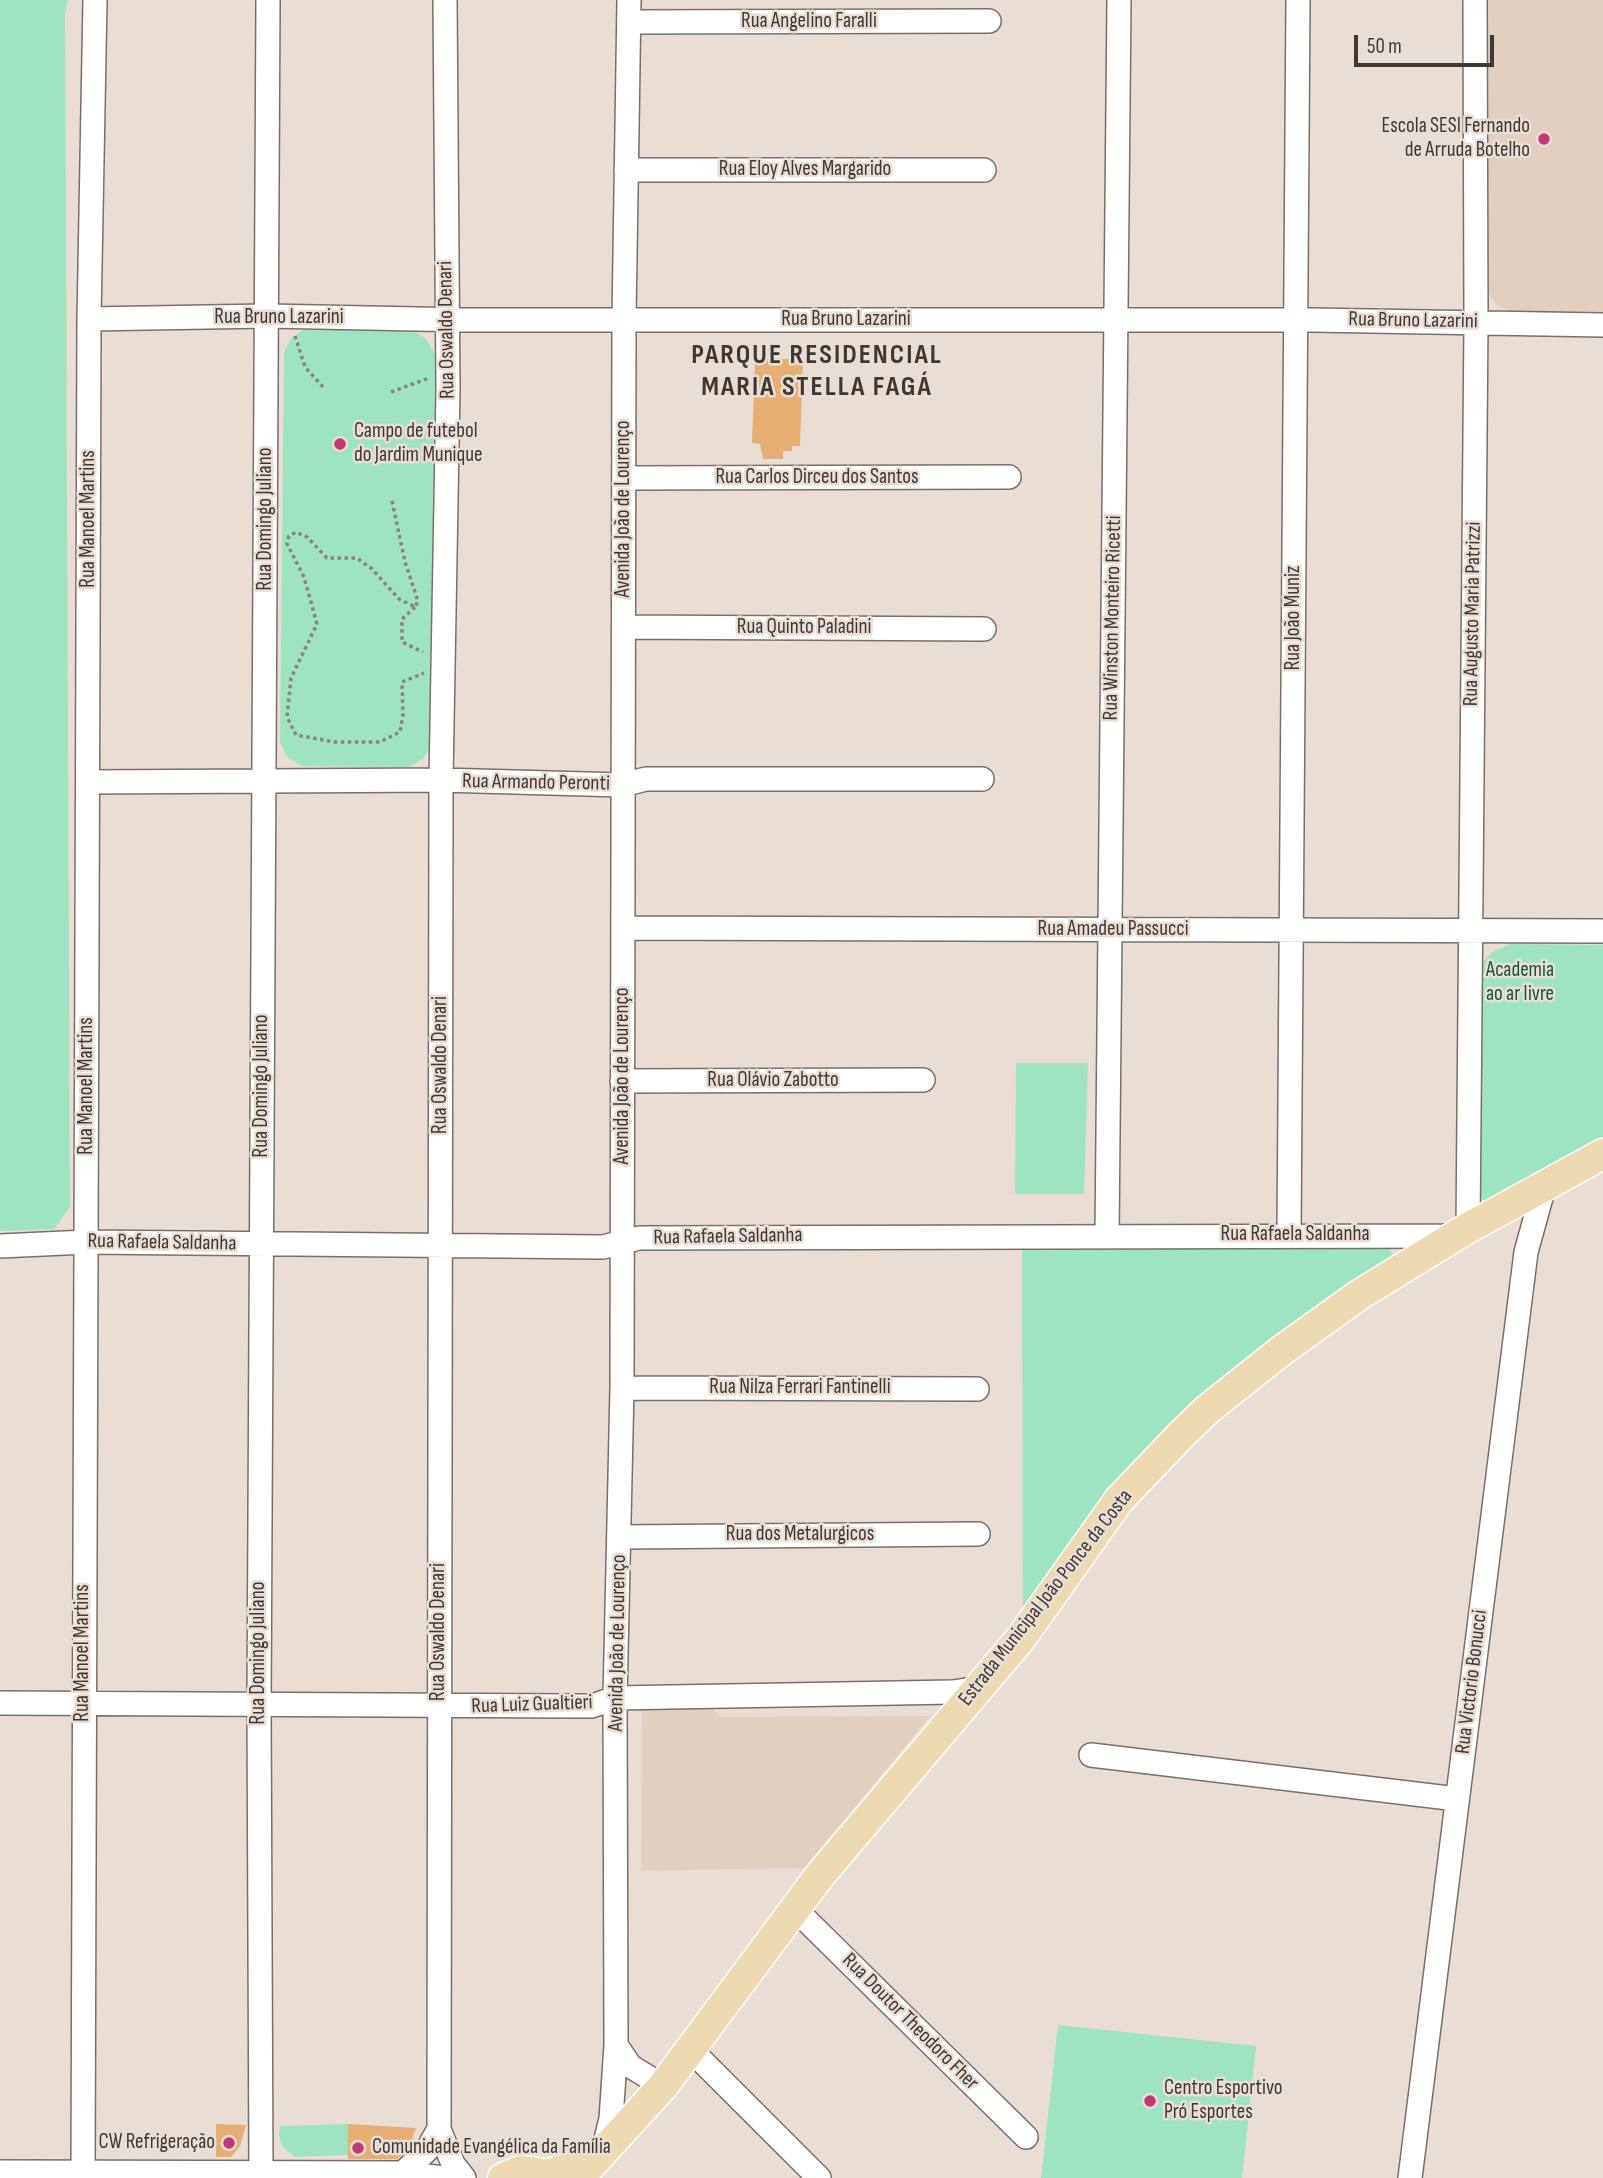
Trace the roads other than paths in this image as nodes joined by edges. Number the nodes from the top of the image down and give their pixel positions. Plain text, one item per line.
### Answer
1 (95, 0) edge
2 (268, 0) edge
3 (445, 0) edge
4 (1119, 0) edge
5 (1298, 0) edge
6 (1475, 0) edge
7 (629, 11) edge
8 (989, 21) dead end
9 (626, 170) junction
10 (984, 170) dead end
11 (267, 316) junction
12 (89, 319) junction
13 (624, 319) junction
14 (446, 320) junction
15 (1116, 320) junction
16 (1296, 320) junction
17 (1476, 322) junction
18 (1603, 325) edge
19 (1009, 477) dead end
20 (625, 478) junction
21 (624, 627) junction
22 (984, 629) dead end
23 (982, 779) dead end
24 (442, 780) junction
25 (89, 782) junction
26 (264, 782) junction
27 (622, 785) junction
28 (624, 928) junction
29 (1292, 929) junction
30 (1110, 930) junction
31 (1470, 931) junction
32 (1603, 931) edge
33 (923, 1080) dead end
34 (622, 1082) junction
35 (1603, 1154) edge
36 (1544, 1187) junction
37 (1463, 1232) junction
38 (1107, 1235) junction
39 (1289, 1235) junction
40 (86, 1242) junction
41 (622, 1244) junction
42 (261, 1245) junction
43 (0, 1246) edge
44 (441, 1246) junction
45 (622, 1388) junction
46 (977, 1389) dead end
47 (978, 1534) dead end
48 (621, 1537) junction
49 (979, 1688) junction
50 (615, 1698) junction
51 (0, 1703) edge
52 (82, 1704) junction
53 (259, 1706) junction
54 (439, 1707) junction
55 (1091, 1755) dead end
56 (1457, 1799) junction
57 (794, 1908) junction
58 (616, 2045) junction
59 (689, 2048) junction
60 (663, 2086) junction
61 (439, 2129) junction
62 (1026, 2137) dead end
63 (591, 2163) edge
64 (0, 2172) edge
65 (261, 2172) junction
66 (83, 2173) junction
67 (403, 2173) junction
68 (154, 2176) edge
69 (525, 2176) edge
70 (443, 2178) edge
71 (464, 2178) edge
72 (819, 2178) edge
73 (1410, 2178) edge

1 - 12 street, Rua Manoel Martins
2 - 11 street, Rua Domingo Juliano
3 - 14 street, Rua Oswaldo Denari
4 - 15 street, Rua Winston Monteiro Ricetti
5 - 16 street, Rua João Muniz
6 - 17 street, Rua Augusto Maria Patrizzi
7 - 8 street, Rua Angelino Faralli
7 - 9 street, Avenida João de Lourenço
9 - 10 street, Rua Eloy Alves Margarido
9 - 13 street, Avenida João de Lourenço
11 - 12 street, Rua Bruno Lazarini
11 - 14 street, Rua Bruno Lazarini
11 - 26 street, Rua Domingo Juliano
12 - 25 street, Rua Manoel Martins
13 - 14 street, Rua Bruno Lazarini
13 - 15 street, Rua Bruno Lazarini
13 - 20 street, Avenida João de Lourenço
14 - 24 street, Rua Oswaldo Denari
15 - 16 street, Rua Bruno Lazarini
15 - 30 street, Rua Winston Monteiro Ricetti
16 - 17 street, Rua Bruno Lazarini
16 - 29 street, Rua João Muniz
17 - 18 street, Rua Bruno Lazarini
17 - 31 street, Rua Augusto Maria Patrizzi
19 - 20 street, Rua Carlos Dirceu dos Santos
20 - 21 street, Avenida João de Lourenço
21 - 22 street, Rua Quinto Paladini
21 - 27 street, Avenida João de Lourenço
23 - 27 street, Rua Armando Peronti
24 - 26 street, Rua Armando Peronti
24 - 27 street, Rua Armando Peronti
24 - 44 street, Rua Oswaldo Denari
25 - 26 street, Rua Armando Peronti
25 - 40 street, Rua Manoel Martins
26 - 42 street, Rua Domingo Juliano
27 - 28 street, Avenida João de Lourenço
28 - 30 street, Rua Amadeu Passucci
28 - 34 street, Avenida João de Lourenço
29 - 30 street, Rua Amadeu Passucci
29 - 31 street, Rua Amadeu Passucci
29 - 39 street, Rua João Muniz
30 - 38 street, Rua Winston Monteiro Ricetti
31 - 32 street, Rua Amadeu Passucci
31 - 37 street, Rua Augusto Maria Patrizzi
33 - 34 street, Rua Olávio Zabotto
34 - 41 street, Avenida João de Lourenço
35 - 36 main road, Estrada Municipal João Ponce da Costa
36 - 37 main road, Estrada Municipal João Ponce da Costa
36 - 56 street, Rua Victorio Bonucci
37 - 39 street, Rua Rafaela Saldanha
37 - 49 main road, Estrada Municipal João Ponce da Costa
38 - 39 street, Rua Rafaela Saldanha
38 - 41 street, Rua Rafaela Saldanha
40 - 42 street, Rua Rafaela Saldanha
40 - 43 street, Rua Rafaela Saldanha
40 - 52 street, Rua Manoel Martins
41 - 44 street, Rua Rafaela Saldanha
41 - 45 street, Avenida João de Lourenço
42 - 44 street, Rua Rafaela Saldanha
42 - 53 street, Rua Domingo Juliano
44 - 54 street, Rua Oswaldo Denari
45 - 46 street, Rua Nilza Ferrari Fantinelli
45 - 48 street, Avenida João de Lourenço
47 - 48 street, Rua dos Metalurgicos
48 - 50 street, Avenida João de Lourenço
49 - 50 street, Rua Luiz Gualtieri
49 - 57 main road, Estrada Municipal João Ponce da Costa
50 - 54 street, Rua Luiz Gualtieri
50 - 58 street, Avenida João de Lourenço
51 - 52 street, Rua Luiz Gualtieri
52 - 53 street, Rua Luiz Gualtieri
52 - 66 street, Rua Manoel Martins
53 - 54 street, Rua Luiz Gualtieri
53 - 65 street, Rua Domingo Juliano
54 - 61 street, Rua Oswaldo Denari
55 - 56 street
56 - 73 street, Rua Victorio Bonucci
57 - 59 main road, Estrada Municipal João Ponce da Costa
57 - 62 street, Rua Doutor Theodoro Fher
58 - 60 street
58 - 63 street, Avenida João de Lourenço
59 - 60 main road, Estrada Municipal João Ponce da Costa
59 - 72 street
60 - 63 main road, Estrada Municipal João Ponce da Costa
61 - 67 street
61 - 71 street, Rua Oswaldo Denari
63 - 69 main road
64 - 66 street
65 - 67 street
65 - 68 street
66 - 68 street
67 - 70 street

